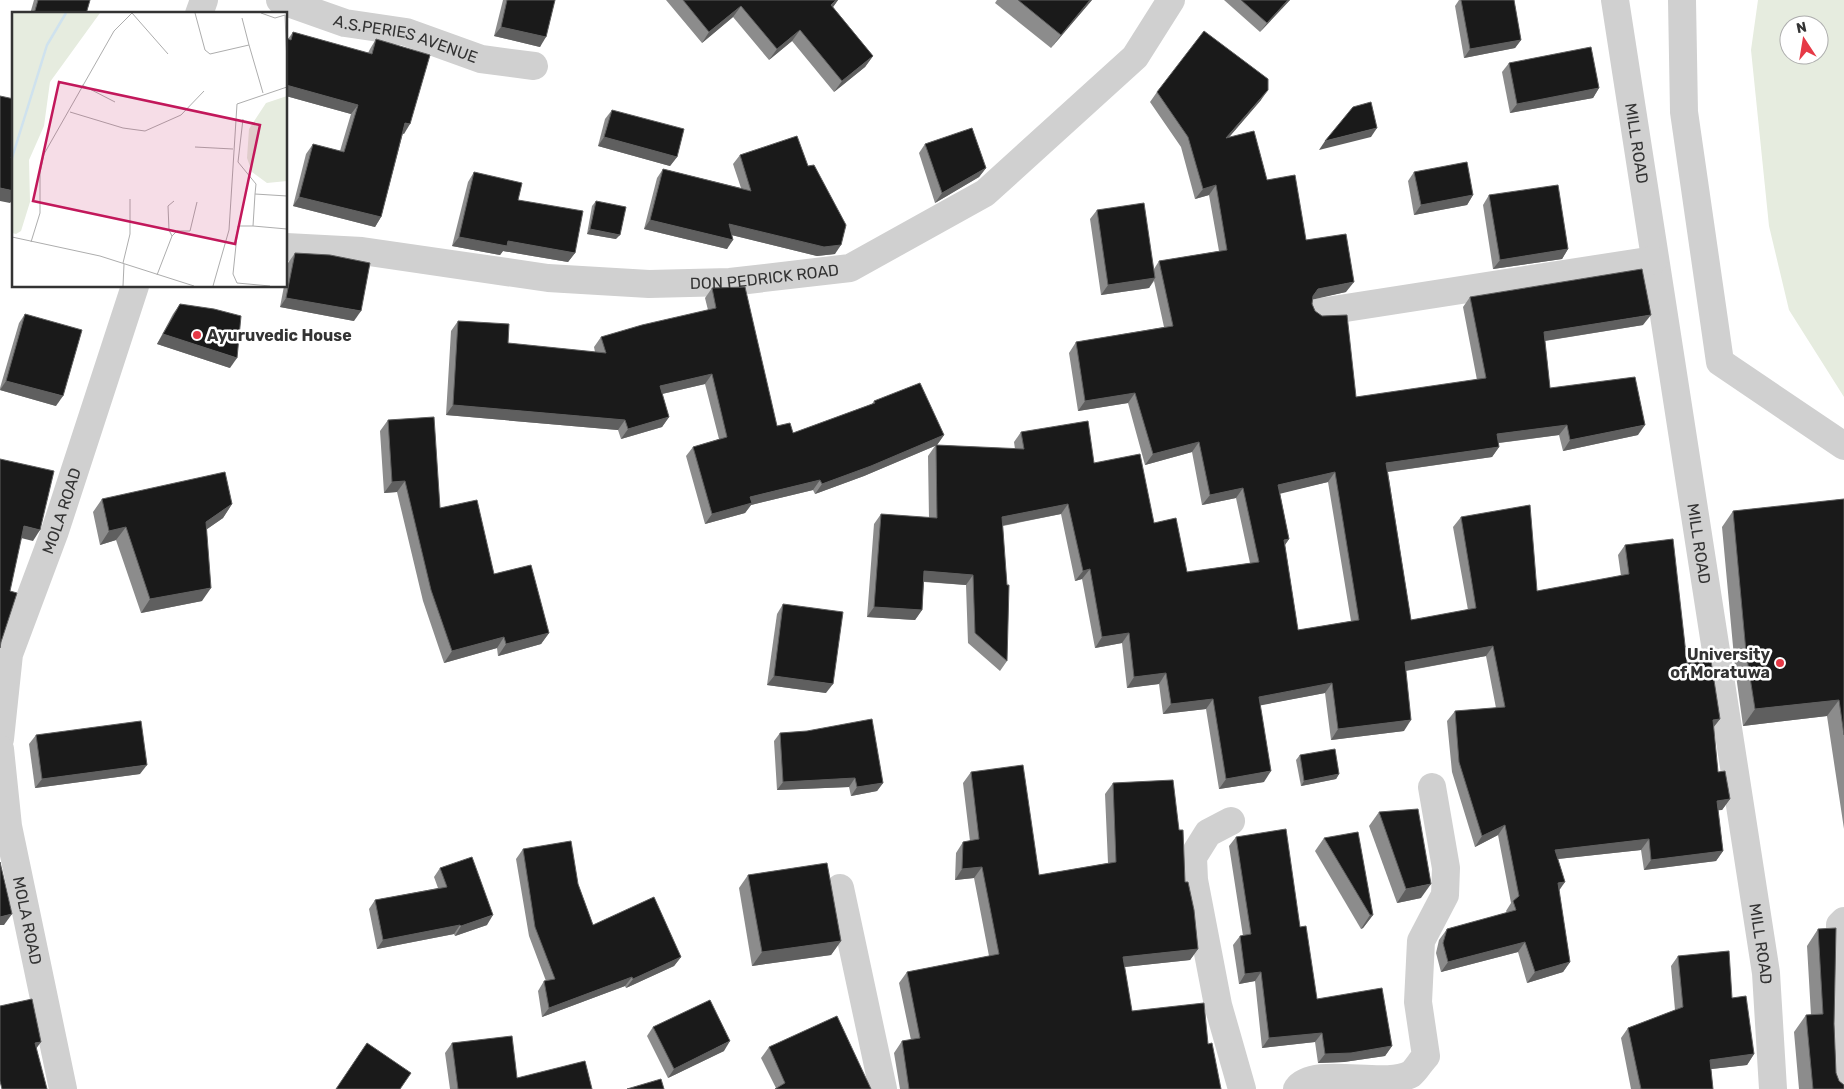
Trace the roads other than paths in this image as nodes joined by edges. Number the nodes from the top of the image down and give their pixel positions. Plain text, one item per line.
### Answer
1 (204, 0) edge
2 (280, 0) edge
3 (1171, 0) edge
4 (1615, 0) edge
5 (1682, 0) edge
6 (200, 12) edge
7 (534, 66) dead end
8 (288, 247) edge
9 (1654, 260) junction
10 (134, 288) edge
11 (1320, 312) edge
12 (1844, 446) edge
13 (0, 739) edge
14 (0, 749) edge
15 (1432, 787) dead end
16 (1231, 821) dead end
17 (840, 888) dead end
18 (1844, 921) edge
19 (63, 1089) edge
20 (883, 1089) edge
21 (1242, 1089) edge
22 (1297, 1089) edge
23 (1773, 1089) edge
24 (1840, 1089) edge

1 - 6 street
2 - 7 street, A.S.PERIES AVENUE
3 - 8 street, DON PEDRICK ROAD
4 - 9 street, MILL ROAD
5 - 12 street
9 - 11 street
9 - 23 street, MILL ROAD
10 - 13 street, MOLA ROAD
14 - 19 street, MOLA ROAD
15 - 22 street
16 - 21 street
17 - 20 street
18 - 24 street

